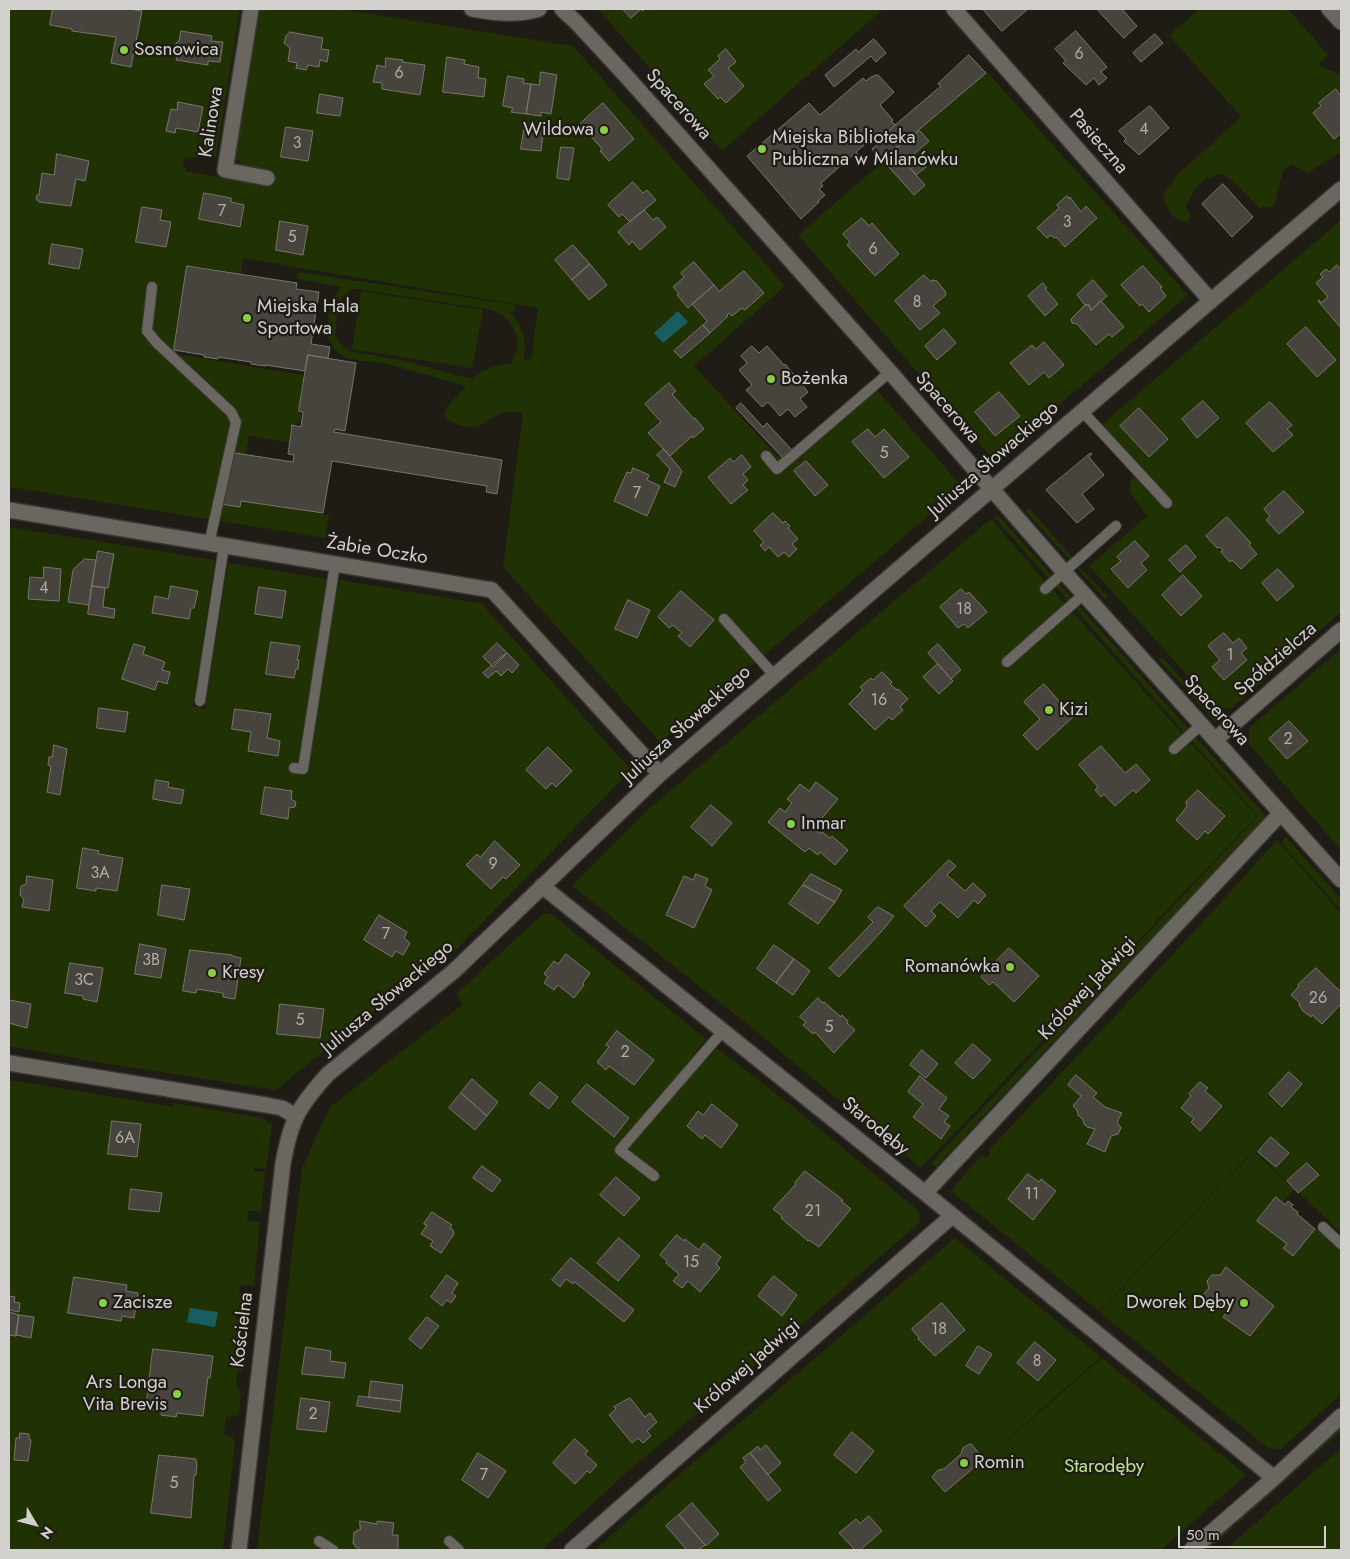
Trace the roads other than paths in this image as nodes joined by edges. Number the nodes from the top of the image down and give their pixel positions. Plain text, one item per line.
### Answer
1 (250, 9) edge
2 (472, 9) edge
3 (539, 9) edge
4 (562, 9) edge
5 (954, 9) edge
6 (1329, 9) edge
7 (1341, 22) edge
8 (267, 178) dead end
9 (1341, 188) edge
10 (152, 286) dead end
11 (1211, 301) junction
12 (890, 372) junction
13 (1082, 411) junction
14 (766, 456) dead end
15 (992, 489) junction
16 (1167, 503) dead end
17 (9, 510) edge
18 (1116, 526) dead end
19 (216, 545) junction
20 (335, 564) junction
21 (1064, 572) junction
22 (1045, 589) dead end
23 (1084, 594) junction
24 (724, 619) dead end
25 (1341, 630) edge
26 (1007, 662) dead end
27 (774, 675) junction
28 (200, 701) dead end
29 (1201, 725) junction
30 (1215, 740) junction
31 (1174, 749) dead end
32 (294, 768) dead end
33 (660, 774) junction
34 (1281, 813) junction
35 (1341, 880) edge
36 (542, 886) junction
37 (723, 1030) junction
38 (9, 1063) edge
39 (296, 1116) junction
40 (654, 1176) dead end
41 (925, 1192) junction
42 (952, 1216) junction
43 (1324, 1227) dead end
44 (1341, 1244) edge
45 (1341, 1416) edge
46 (1274, 1478) junction
47 (319, 1541) dead end
48 (449, 1541) dead end
49 (239, 1550) edge
50 (333, 1550) edge
51 (342, 1550) edge
52 (459, 1550) edge
53 (572, 1550) edge
54 (1191, 1550) edge

1 - 8 street, Kalinowa
2 - 3 street
4 - 12 street, Spacerowa
5 - 11 street, Pasieczna
6 - 7 street
9 - 11 street, Juliusza Słowackiego
10 - 19 lane
11 - 13 street, Juliusza Słowackiego
12 - 14 lane
12 - 15 street, Spacerowa
13 - 15 street, Juliusza Słowackiego
13 - 16 lane
15 - 21 street, Spacerowa
15 - 27 street, Juliusza Słowackiego
17 - 19 street, Żabie Oczko
18 - 21 lane
19 - 20 street, Żabie Oczko
19 - 28 lane
20 - 32 lane
20 - 33 street, Żabie Oczko
21 - 22 lane
21 - 23 street, Spacerowa
23 - 26 lane
23 - 29 street, Spacerowa
24 - 27 lane
25 - 30 street, Spółdzielcza
27 - 33 street, Juliusza Słowackiego
29 - 30 street, Spacerowa
29 - 31 lane
30 - 34 street, Spacerowa
33 - 36 street, Juliusza Słowackiego
34 - 35 street, Spacerowa
34 - 41 street, Królowej Jadwigi
36 - 37 street, Starodęby
36 - 39 street, Juliusza Słowackiego
37 - 40 lane
37 - 41 street, Starodęby
38 - 39 street
39 - 49 street, Kościelna
41 - 42 street, Starodęby
42 - 46 street, Starodęby
42 - 53 street, Królowej Jadwigi
43 - 44 lane
45 - 46 street
46 - 54 street
47 - 50 lane
48 - 52 lane
50 - 51 lane

